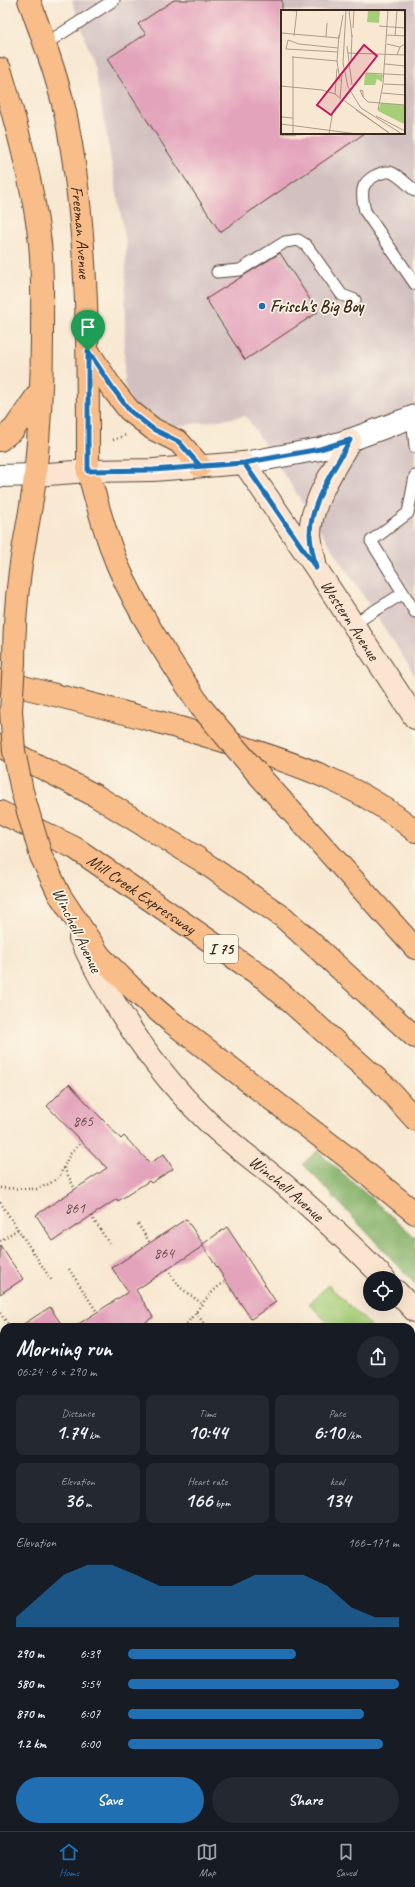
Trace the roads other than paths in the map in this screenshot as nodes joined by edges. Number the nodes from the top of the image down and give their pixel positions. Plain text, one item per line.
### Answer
1 (29, 0) edge
2 (114, 0) edge
3 (45, 44) junction
4 (0, 69) edge
5 (415, 191) edge
6 (216, 272) dead end
7 (415, 284) edge
8 (354, 300) dead end
9 (88, 351) junction
10 (42, 388) junction
11 (414, 417) edge
12 (0, 440) edge
13 (350, 440) junction
14 (415, 447) edge
15 (244, 463) junction
16 (200, 466) junction
17 (88, 471) junction
18 (35, 475) junction
19 (0, 476) edge
20 (415, 476) edge
21 (316, 568) junction
22 (402, 594) junction
23 (415, 612) edge
24 (353, 624) junction
25 (0, 681) edge
26 (415, 718) edge
27 (0, 746) edge
28 (0, 812) edge
29 (415, 831) edge
30 (59, 894) junction
31 (415, 948) edge
32 (415, 1036) edge
33 (415, 1119) edge
34 (415, 1213) edge
35 (377, 1271) edge
36 (403, 1298) edge
37 (415, 1310) edge

1 - 3 main road, Freeman Avenue
2 - 3 lane
3 - 9 main road, Freeman Avenue
4 - 10 main road
5 - 7 lane
6 - 8 lane
9 - 16 main road
9 - 17 main road, Freeman Avenue
10 - 12 main road
10 - 18 main road
11 - 13 street
11 - 14 lane
13 - 15 street
13 - 21 main road
15 - 16 main road
15 - 21 main road, Western Avenue
16 - 17 main road
17 - 18 main road
17 - 31 main road, Freeman Avenue, bridge
18 - 19 street
18 - 30 main road, Winchell Avenue, bridge
20 - 22 lane
21 - 24 main road, Western Avenue
22 - 23 lane
22 - 24 lane
24 - 26 main road, Western Avenue
25 - 29 main road
27 - 32 main road
28 - 33 main road, Mill Creek Expressway / I 75
30 - 34 main road
30 - 35 main road, Winchell Avenue
36 - 37 main road

